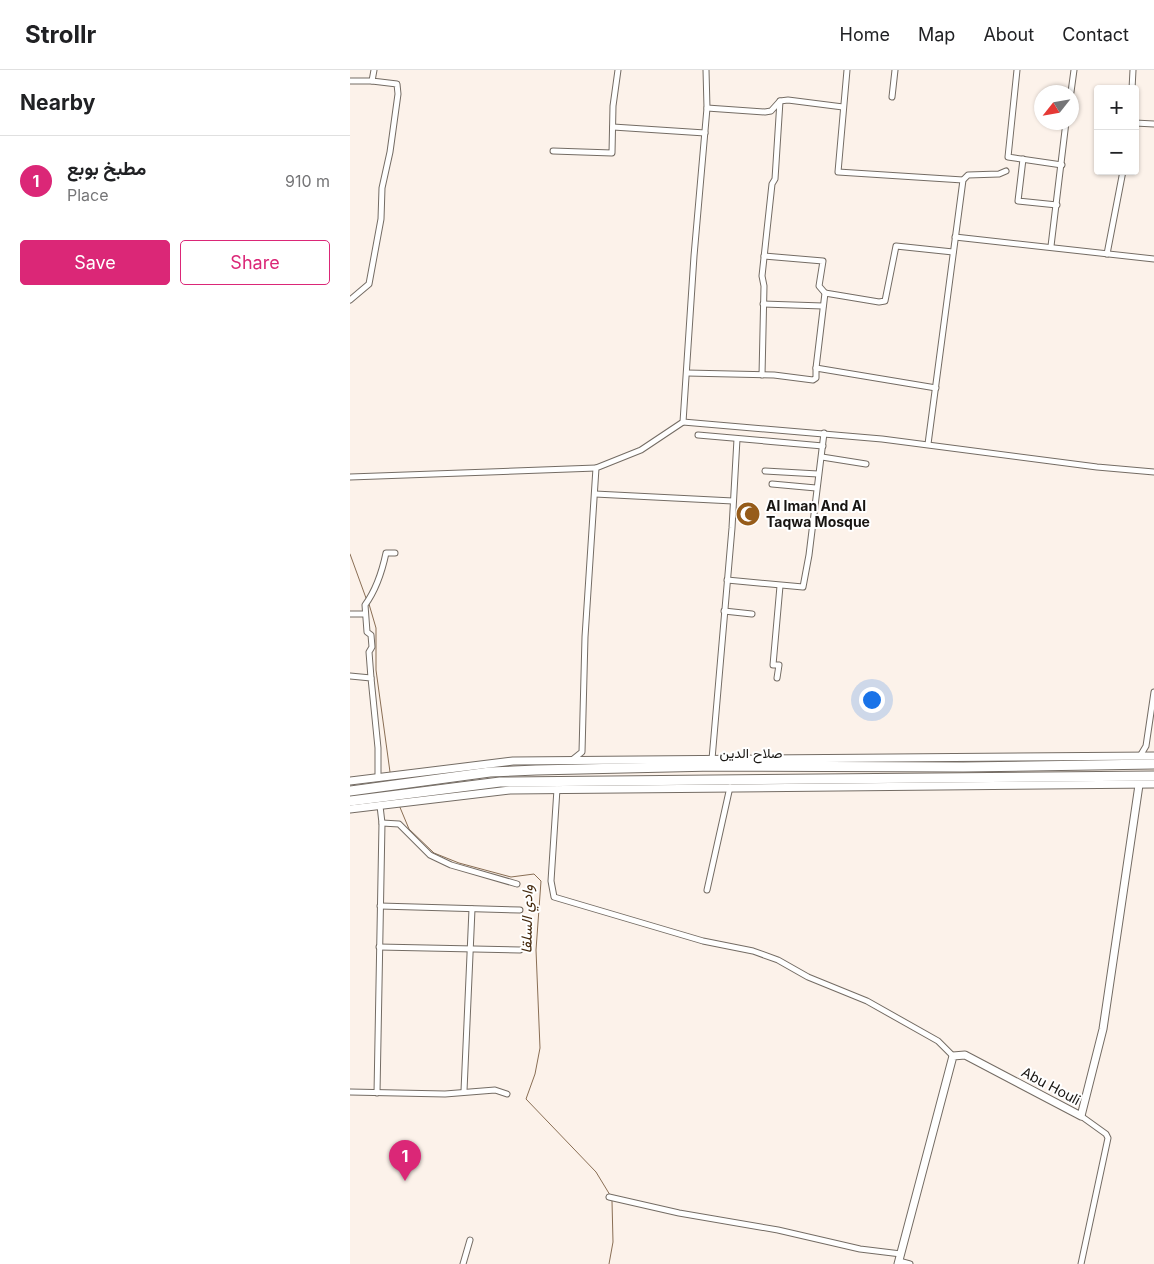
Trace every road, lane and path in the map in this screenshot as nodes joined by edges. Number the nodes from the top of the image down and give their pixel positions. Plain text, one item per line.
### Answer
1 (374, 70) edge
2 (618, 70) edge
3 (706, 70) edge
4 (847, 70) edge
5 (895, 70) edge
6 (1018, 70) edge
7 (1074, 70) edge
8 (1133, 70) edge
9 (350, 81) edge
10 (372, 81) junction
11 (1071, 85) edge
12 (1132, 85) edge
13 (892, 97) dead end
14 (780, 101) junction
15 (843, 107) junction
16 (707, 108) junction
17 (1139, 123) edge
18 (1154, 124) edge
19 (613, 126) junction
20 (1065, 130) edge
21 (705, 132) junction
22 (553, 151) dead end
23 (1023, 159) junction
24 (1062, 165) junction
25 (1006, 171) dead end
26 (1122, 175) edge
27 (963, 180) junction
28 (1057, 205) junction
29 (955, 237) junction
30 (1051, 246) junction
31 (953, 252) junction
32 (1107, 254) junction
33 (764, 256) junction
34 (1154, 259) edge
35 (825, 293) junction
36 (350, 300) edge
37 (763, 304) junction
38 (823, 306) junction
39 (816, 368) junction
40 (687, 373) junction
41 (762, 375) junction
42 (936, 388) junction
43 (683, 422) junction
44 (824, 433) junction
45 (698, 435) dead end
46 (737, 439) junction
47 (928, 444) junction
48 (823, 446) junction
49 (822, 457) junction
50 (866, 464) dead end
51 (596, 468) junction
52 (765, 471) dead end
53 (1154, 472) edge
54 (818, 474) junction
55 (350, 477) edge
56 (772, 484) dead end
57 (816, 488) junction
58 (595, 494) junction
59 (733, 500) junction
60 (395, 553) dead end
61 (728, 580) junction
62 (780, 586) junction
63 (724, 611) junction
64 (350, 614) edge
65 (364, 614) junction
66 (752, 614) dead end
67 (350, 676) edge
68 (371, 678) junction
69 (777, 678) dead end
70 (1154, 692) edge
71 (1146, 742) junction
72 (582, 752) junction
73 (1154, 755) edge
74 (1140, 756) junction
75 (712, 759) junction
76 (596, 760) junction
77 (571, 761) junction
78 (1154, 764) edge
79 (988, 766) junction
80 (891, 767) junction
81 (1154, 776) edge
82 (885, 777) junction
83 (987, 777) junction
84 (350, 781) edge
85 (378, 782) junction
86 (1154, 784) edge
87 (1139, 785) junction
88 (730, 787) junction
89 (557, 789) junction
90 (350, 791) edge
91 (405, 798) junction
92 (350, 801) edge
93 (381, 803) junction
94 (350, 809) edge
95 (382, 823) junction
96 (516, 884) dead end
97 (707, 890) dead end
98 (380, 906) junction
99 (472, 909) junction
100 (520, 910) dead end
101 (379, 947) junction
102 (470, 949) junction
103 (520, 950) dead end
104 (953, 1056) junction
105 (464, 1091) junction
106 (350, 1092) edge
107 (377, 1093) junction
108 (507, 1094) dead end
109 (1081, 1116) junction
110 (609, 1197) dead end
111 (470, 1240) dead end
112 (899, 1260) edge
113 (462, 1264) edge
114 (910, 1264) edge
115 (1081, 1264) edge

1 - 10 street
2 - 19 street
3 - 16 street
4 - 15 street
5 - 13 street
6 - 23 street
7 - 11 street
8 - 12 street
9 - 10 street
10 - 36 street
14 - 15 street
14 - 16 street
14 - 33 street
15 - 27 street
16 - 21 street
17 - 18 street
19 - 21 street
19 - 22 street
20 - 24 street
21 - 40 street
23 - 24 street
23 - 28 street
24 - 28 street
25 - 27 street
26 - 32 street
27 - 29 street
28 - 30 street
29 - 30 street
29 - 31 street
30 - 32 street
31 - 35 street
31 - 42 street
32 - 34 street
33 - 35 street
33 - 37 street
35 - 38 street
37 - 38 street
37 - 41 street
38 - 39 street
39 - 41 street
39 - 42 street
40 - 41 street
40 - 43 street
42 - 47 street
43 - 44 street
43 - 51 street
44 - 47 street
44 - 48 street
45 - 46 street
46 - 48 street
46 - 59 street
47 - 53 street
48 - 49 street
49 - 50 street
49 - 54 street
51 - 55 street
51 - 58 street
52 - 54 street
54 - 57 street
56 - 57 street
57 - 62 street
58 - 59 street
58 - 72 street
59 - 61 street
60 - 65 street
61 - 62 street
61 - 63 street
62 - 69 street
63 - 66 street
63 - 75 street
64 - 65 street
65 - 68 street
67 - 68 street
68 - 85 street
70 - 71 street
71 - 73 street
71 - 74 street
72 - 76 street
72 - 77 street
73 - 74 main road
74 - 75 main road
75 - 76 main road
76 - 77 main road
77 - 85 main road
78 - 79 highway, صلاح الدين
79 - 80 highway, صلاح الدين
79 - 83 highway
80 - 82 highway
80 - 85 highway, صلاح الدين
81 - 83 highway, صلاح الدين
82 - 83 highway, صلاح الدين
82 - 91 highway, صلاح الدين
84 - 85 main road
85 - 90 highway, صلاح الدين
86 - 87 main road
87 - 88 main road
87 - 109 main road, Abu Houli
88 - 89 main road
88 - 97 street
89 - 91 main road
89 - 104 street
91 - 93 highway, صلاح الدين
92 - 93 highway, صلاح الدين
93 - 94 main road
93 - 95 street
95 - 96 street
95 - 98 street
98 - 99 street
98 - 101 street
99 - 100 street
99 - 102 street
101 - 102 street
101 - 107 street
102 - 103 street
102 - 105 street
104 - 109 main road, Abu Houli
104 - 112 main road
105 - 107 street
105 - 108 street
106 - 107 street
109 - 115 street
110 - 112 street
111 - 113 street
112 - 114 street

